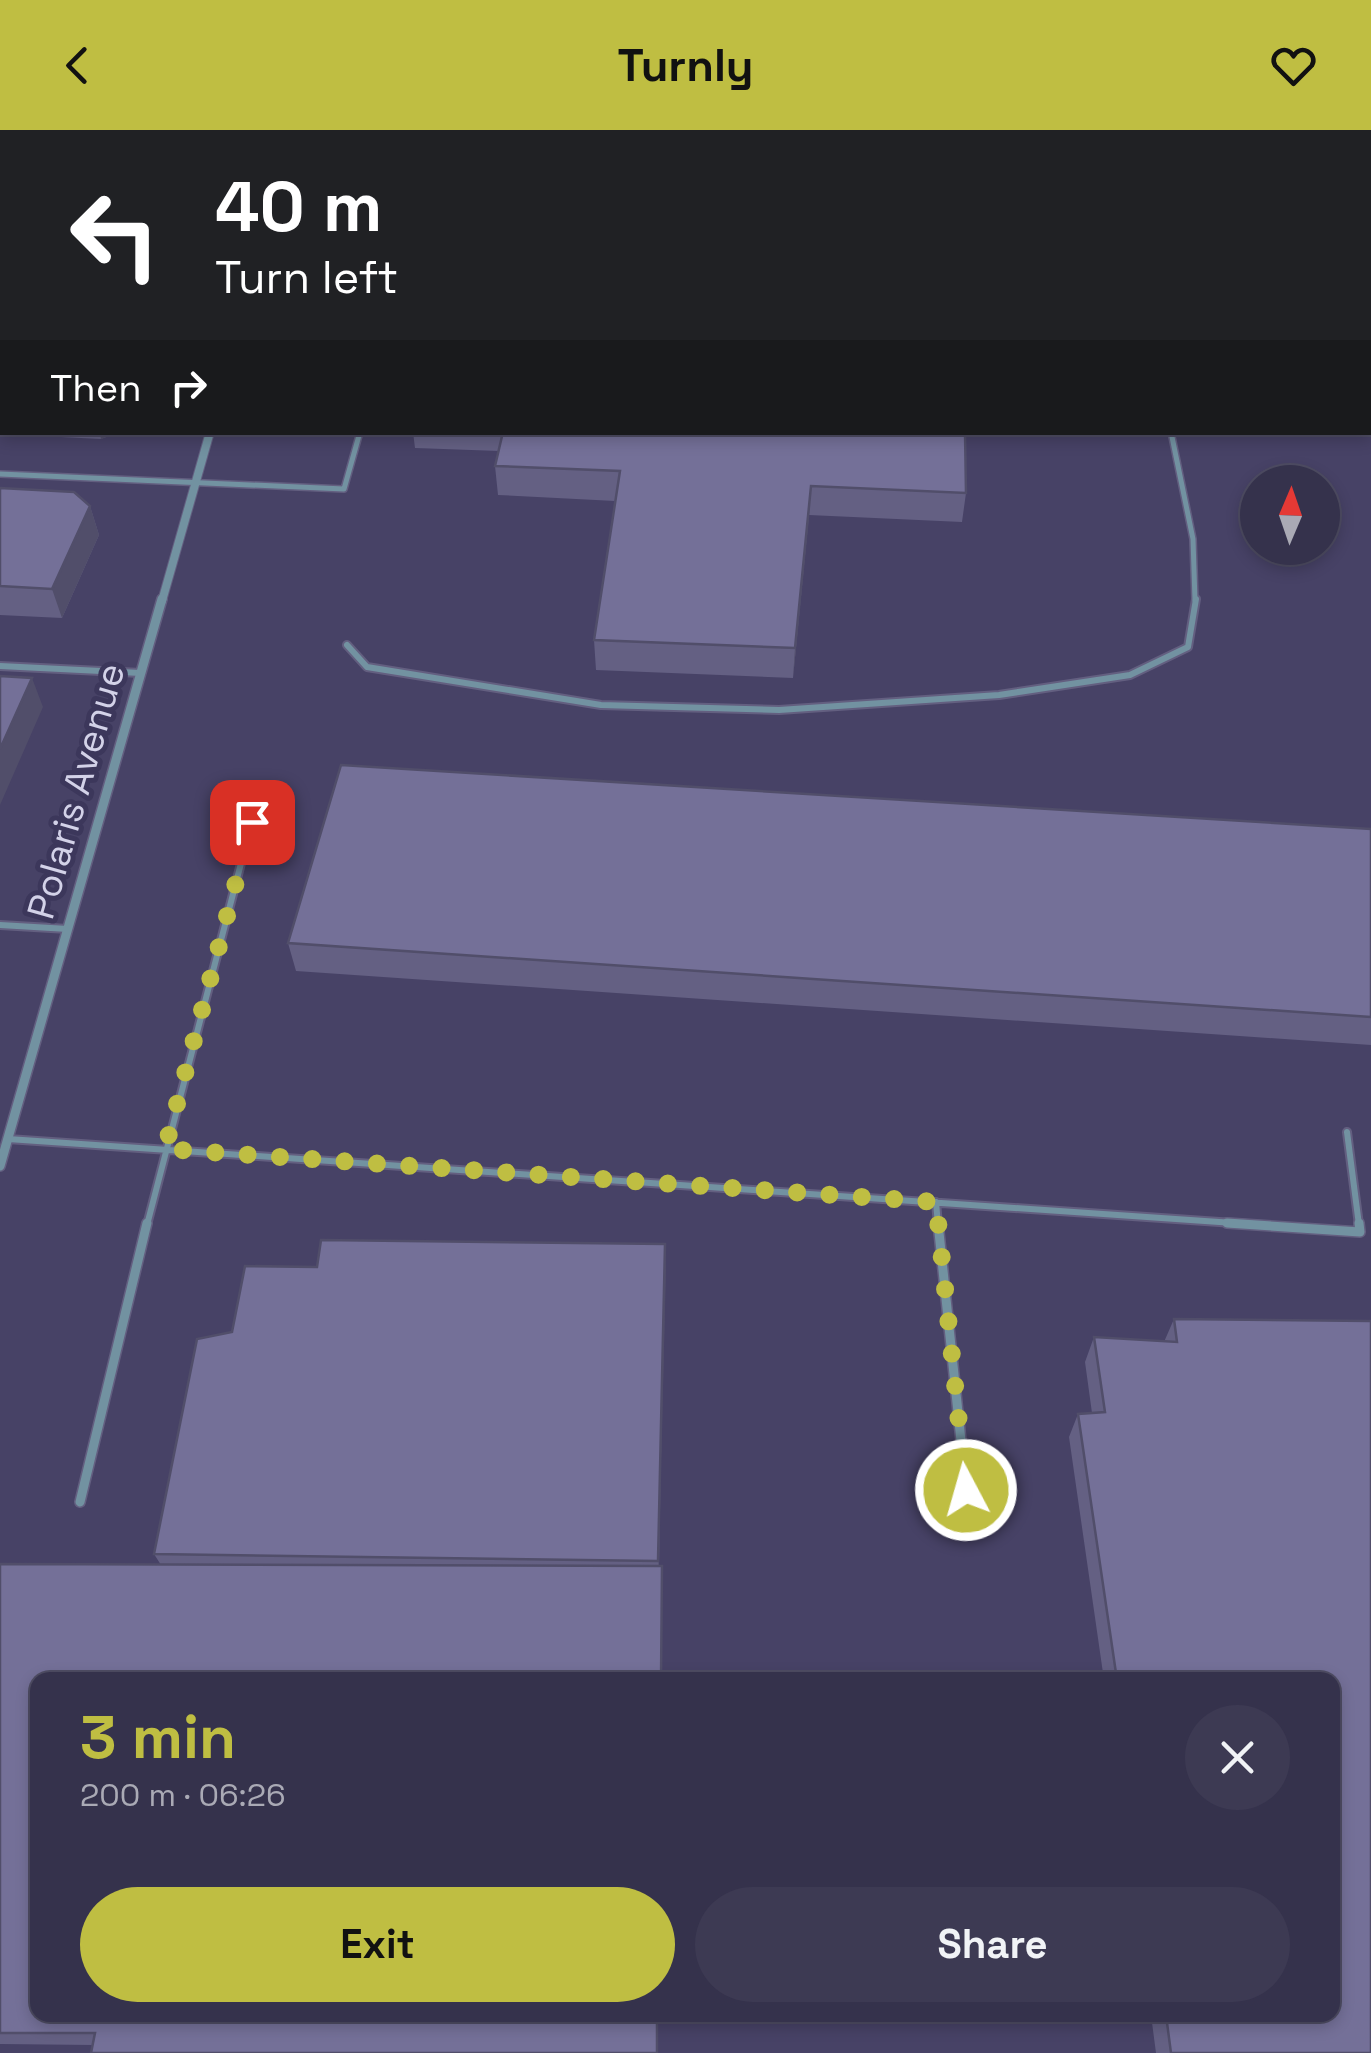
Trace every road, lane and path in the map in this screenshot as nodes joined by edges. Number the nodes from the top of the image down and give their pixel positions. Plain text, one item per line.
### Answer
1 (209, 435) edge
2 (359, 435) edge
3 (1172, 435) edge
4 (0, 474) edge
5 (196, 483) junction
6 (347, 645) dead end
7 (0, 666) edge
8 (141, 674) junction
9 (252, 822) dead end
10 (0, 925) edge
11 (68, 928) junction
12 (1347, 1132) dead end
13 (8, 1138) junction
14 (165, 1149) junction
15 (0, 1166) edge
16 (936, 1202) junction
17 (80, 1502) dead end
18 (970, 1526) dead end

1 - 5 street, Polaris Avenue
2 - 5 lane
3 - 6 lane
4 - 5 lane
5 - 8 street, Polaris Avenue
7 - 8 lane
8 - 11 street, Polaris Avenue
9 - 14 lane
10 - 11 lane
11 - 13 street, Polaris Avenue
12 - 16 lane
13 - 14 lane
13 - 15 street, Polaris Avenue
14 - 16 lane
14 - 17 lane
16 - 18 lane

